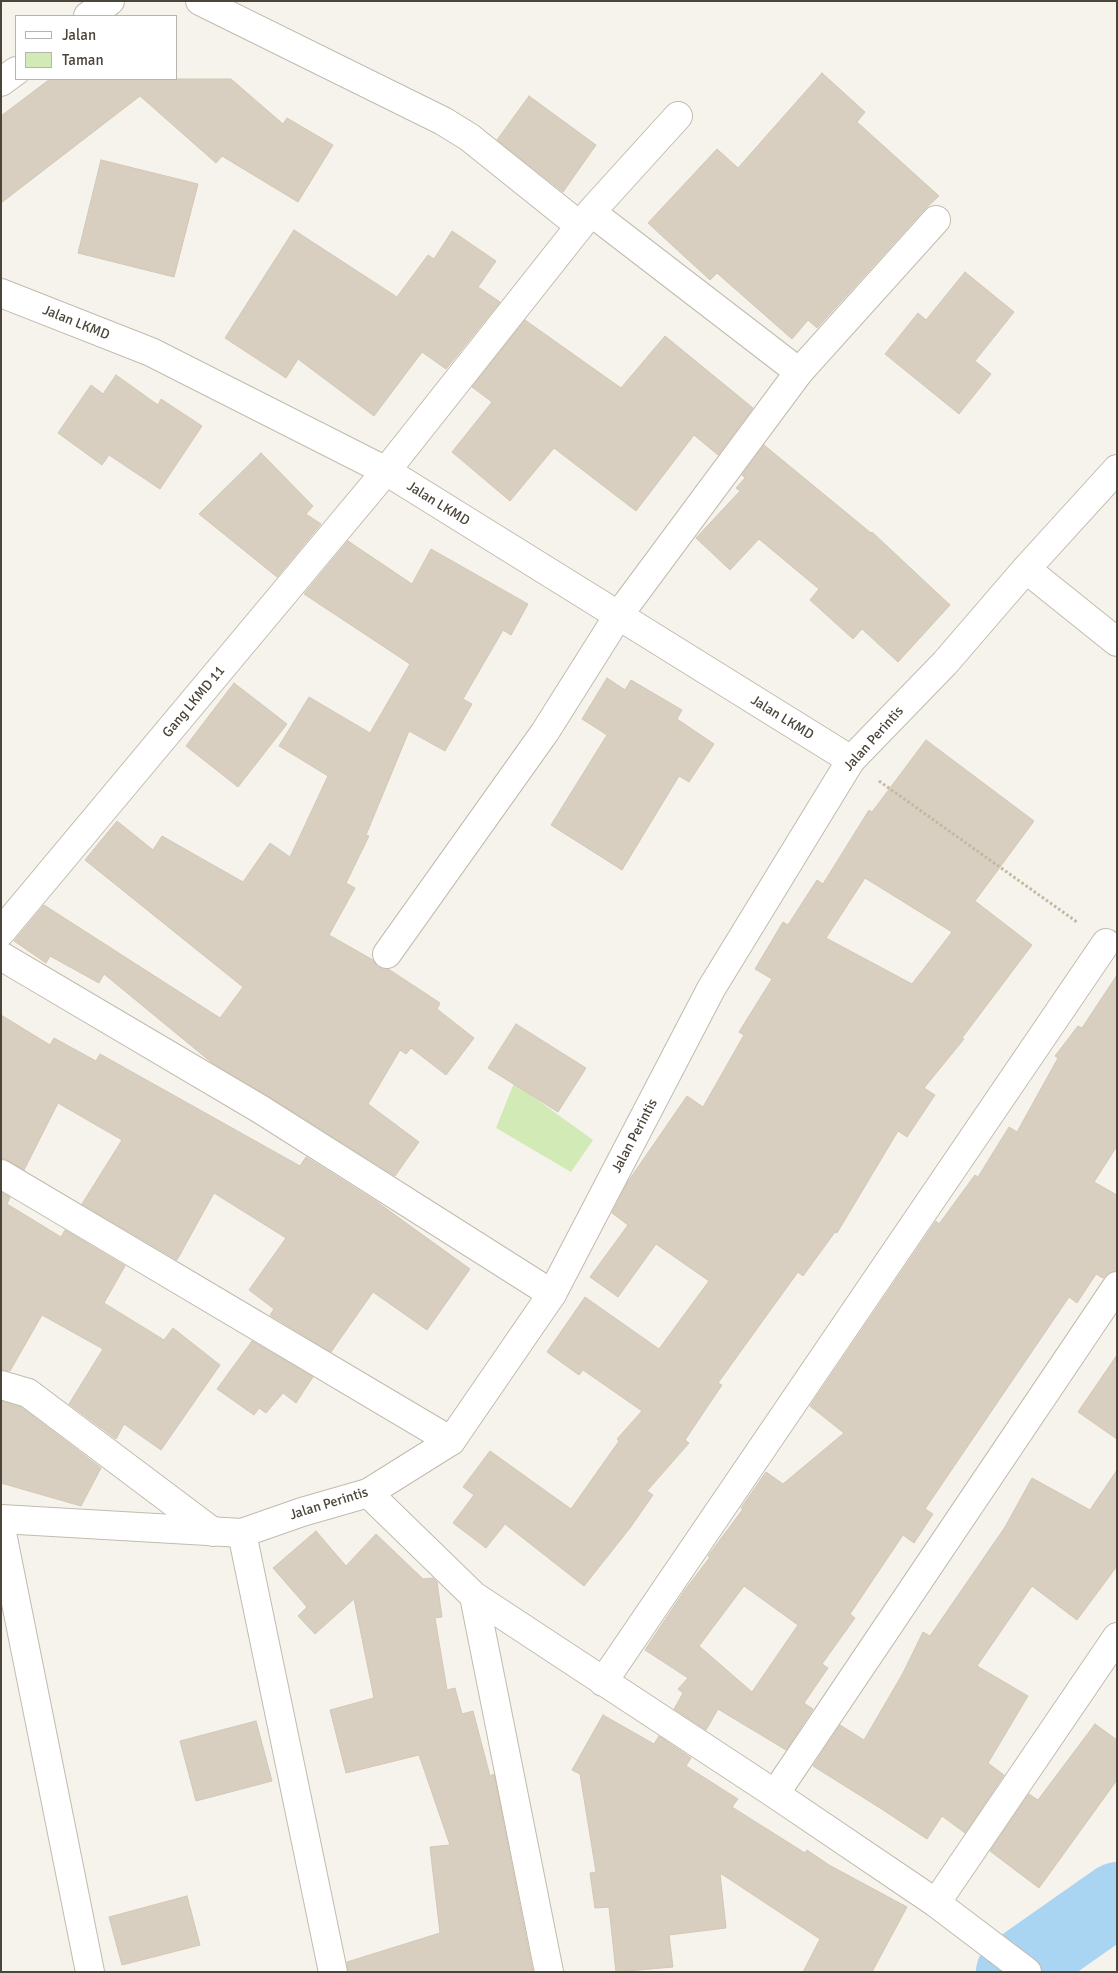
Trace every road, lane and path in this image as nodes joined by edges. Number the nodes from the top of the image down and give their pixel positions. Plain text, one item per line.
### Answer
1 (110, 1) edge
2 (200, 1) edge
3 (89, 15) edge
4 (15, 72) edge
5 (1, 82) edge
6 (678, 116) dead end
7 (585, 219) junction
8 (936, 220) dead end
9 (1, 293) edge
10 (799, 372) junction
11 (1117, 469) edge
12 (386, 471) junction
13 (1026, 569) junction
14 (618, 616) junction
15 (1117, 642) edge
16 (851, 760) junction
17 (1, 932) edge
18 (1106, 943) joint
19 (387, 954) dead end
20 (1, 956) edge
21 (1, 1174) edge
22 (1117, 1286) edge
23 (552, 1294) junction
24 (1, 1385) edge
25 (451, 1441) junction
26 (368, 1493) junction
27 (1, 1519) edge
28 (1, 1528) edge
29 (213, 1532) junction
30 (242, 1533) junction
31 (474, 1596) junction
32 (1117, 1637) edge
33 (603, 1682) junction
34 (775, 1794) junction
35 (936, 1903) junction
36 (90, 1972) edge
37 (333, 1972) edge
38 (549, 1972) edge
39 (1027, 1972) edge

1 - 3 street
2 - 7 street
4 - 5 street
6 - 7 street, Gang LKMD 11
7 - 10 street
7 - 12 street, Gang LKMD 11
8 - 10 street
9 - 12 street, Jalan LKMD
10 - 14 street
11 - 13 street, Jalan Perintis
12 - 14 street, Jalan LKMD
12 - 17 street, Gang LKMD 11
13 - 15 street
13 - 16 street, Jalan Perintis
14 - 16 street, Jalan LKMD
14 - 19 street
16 - 18 path
16 - 23 street, Jalan Perintis
18 - 33 street
20 - 23 street
21 - 25 street
22 - 34 street
23 - 25 street, Jalan Perintis
24 - 29 street
25 - 26 street, Jalan Perintis
26 - 30 street, Jalan Perintis
26 - 31 street
27 - 29 street, Jalan Perintis
28 - 36 street
29 - 30 street, Jalan Perintis
30 - 37 street
31 - 33 street
31 - 38 street
32 - 35 street
33 - 34 street
34 - 35 street
35 - 39 street

